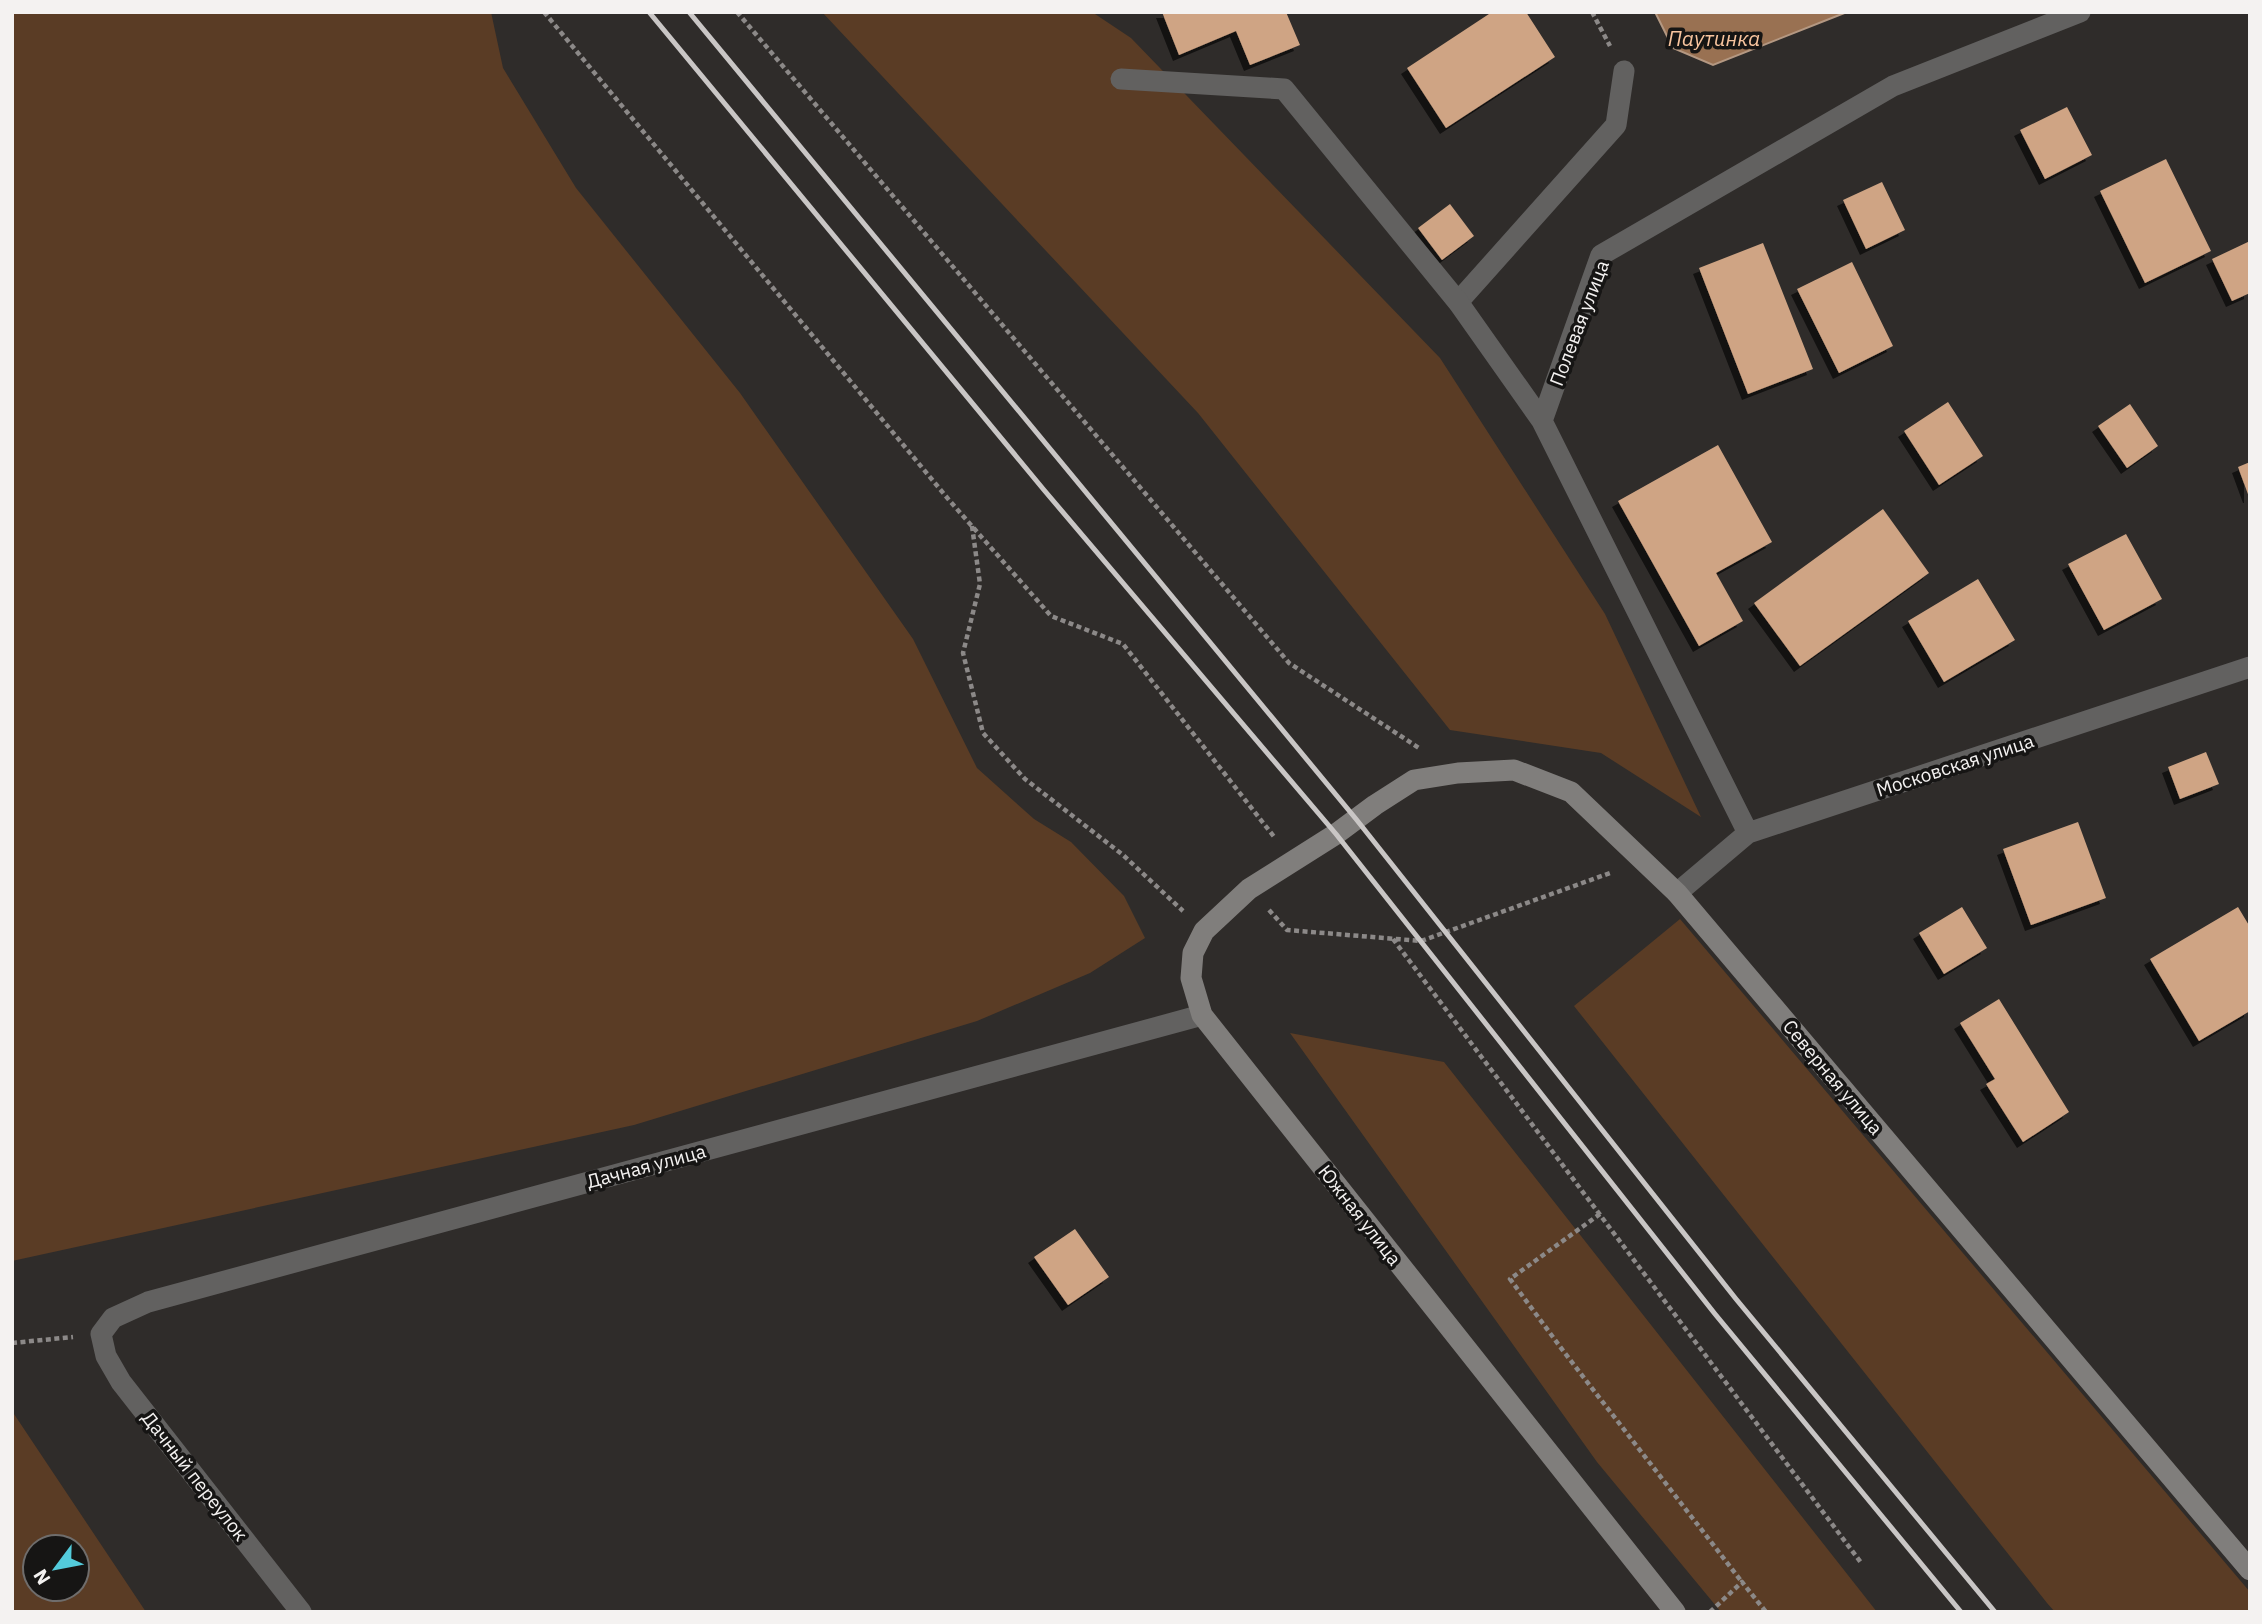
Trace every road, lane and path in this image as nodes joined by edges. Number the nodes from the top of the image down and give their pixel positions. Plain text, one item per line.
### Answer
1 (544, 12) edge
2 (737, 12) edge
3 (2080, 12) edge
4 (1624, 71) dead end
5 (1121, 79) dead end
6 (1458, 302) junction
7 (1542, 421) junction
8 (972, 526) junction
9 (2250, 667) edge
10 (1458, 773) junction
11 (1748, 833) junction
12 (1336, 834) joint
13 (1294, 861) junction
14 (1644, 861) junction
15 (1249, 889) junction
16 (1677, 893) junction
17 (1204, 931) junction
18 (1393, 939) junction
19 (1202, 1015) junction
20 (1600, 1214) junction
21 (101, 1334) junction
22 (12, 1343) edge
23 (1862, 1564) dead end
24 (2250, 1570) edge
25 (1742, 1582) junction
26 (301, 1612) edge
27 (1675, 1612) edge
28 (1710, 1612) edge
29 (1766, 1612) edge

1 - 8 path
2 - 10 path
3 - 7 street, Полевая улица
4 - 6 street
5 - 6 street
6 - 7 street
7 - 11 street
8 - 13 path
8 - 17 path
9 - 11 street, Московская улица
10 - 12 street, Северная улица
10 - 14 street, Северная улица
11 - 16 street, Московская улица
12 - 13 street, Южная улица
13 - 15 street, Южная улица
14 - 16 street, Северная улица
14 - 18 path
15 - 17 street, Южная улица
15 - 18 path
16 - 24 street, Северная улица
17 - 19 street, Южная улица
18 - 20 path
19 - 21 street, Дачная улица
19 - 27 street, Южная улица
20 - 23 path
20 - 25 path
21 - 22 path
21 - 26 street, Дачный переулок
25 - 28 path
25 - 29 path

